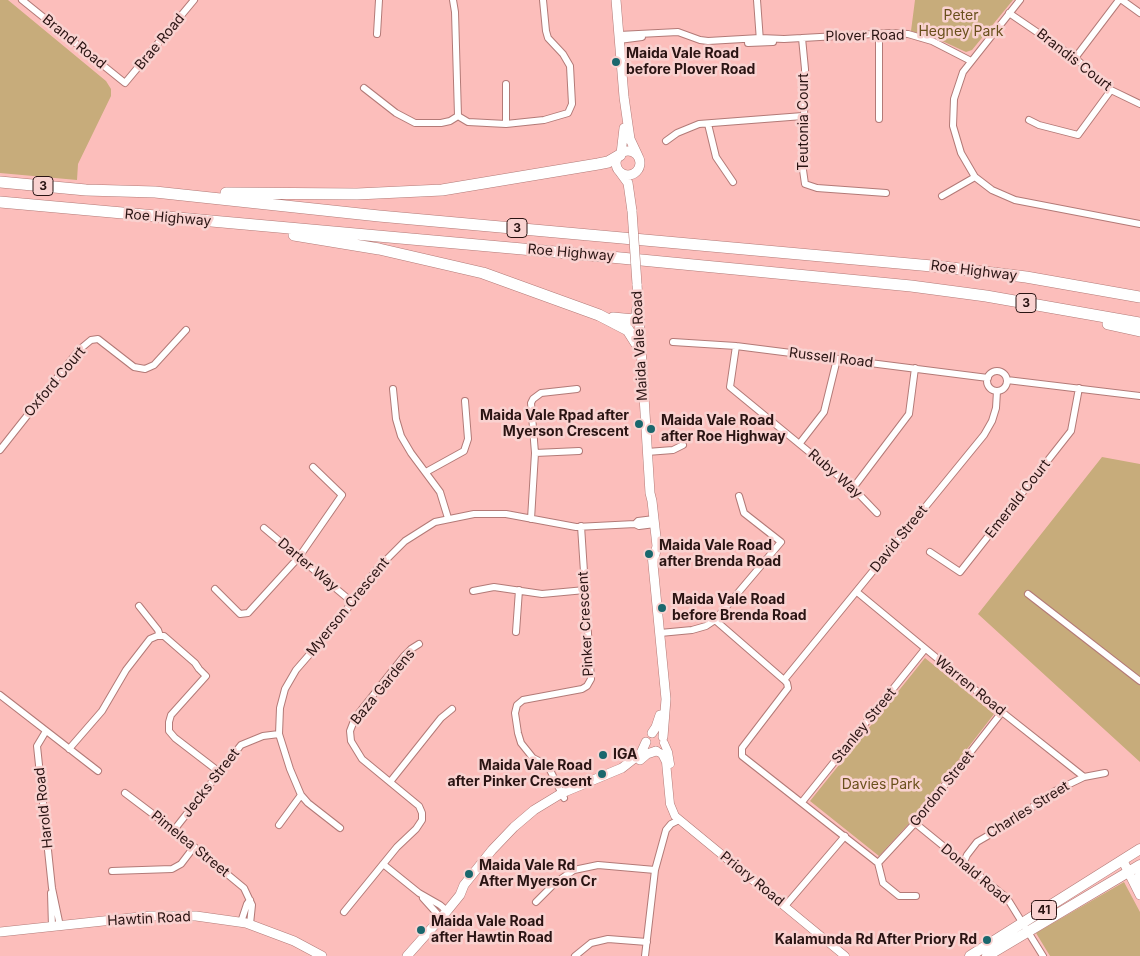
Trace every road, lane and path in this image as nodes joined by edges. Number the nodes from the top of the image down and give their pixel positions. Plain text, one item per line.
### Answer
1 (22, 0) edge
2 (194, 0) edge
3 (379, 0) edge
4 (453, 0) edge
5 (543, 0) edge
6 (616, 0) edge
7 (756, 0) edge
8 (1020, 0) edge
9 (1121, 0) edge
10 (1009, 13) junction
11 (1140, 13) edge
12 (879, 33) junction
13 (377, 34) dead end
14 (619, 37) junction
15 (802, 38) junction
16 (760, 40) junction
17 (1075, 58) junction
18 (970, 61) junction
19 (125, 83) joint
20 (506, 84) dead end
21 (364, 88) dead end
22 (1111, 90) junction
23 (624, 97) junction
24 (1140, 104) edge
25 (458, 116) junction
26 (803, 116) junction
27 (879, 119) dead end
28 (1029, 120) dead end
29 (506, 124) junction
30 (708, 124) junction
31 (666, 141) dead end
32 (620, 155) junction
33 (638, 156) junction
34 (639, 168) junction
35 (620, 171) junction
36 (975, 177) junction
37 (0, 182) edge
38 (733, 182) dead end
39 (155, 192) junction
40 (886, 193) dead end
41 (942, 196) dead end
42 (632, 199) junction
43 (0, 202) edge
44 (238, 224) junction
45 (1140, 224) edge
46 (1026, 277) junction
47 (911, 286) junction
48 (1140, 292) edge
49 (1140, 297) edge
50 (638, 306) junction
51 (599, 315) junction
52 (1140, 323) edge
53 (186, 330) dead end
54 (1140, 331) edge
55 (673, 342) dead end
56 (736, 346) junction
57 (640, 349) junction
58 (837, 359) junction
59 (915, 368) junction
60 (988, 378) junction
61 (1007, 380) junction
62 (393, 388) dead end
63 (1079, 388) junction
64 (577, 389) dead end
65 (996, 390) junction
66 (1140, 396) edge
67 (466, 401) dead end
68 (800, 443) junction
69 (683, 445) dead end
70 (0, 450) edge
71 (579, 451) dead end
72 (647, 452) junction
73 (535, 453) junction
74 (313, 467) dead end
75 (426, 472) junction
76 (853, 488) junction
77 (739, 496) dead end
78 (878, 513) dead end
79 (448, 518) junction
80 (531, 519) junction
81 (652, 522) junction
82 (581, 526) junction
83 (264, 528) dead end
84 (930, 552) dead end
85 (299, 557) junction
86 (215, 589) dead end
87 (519, 590) junction
88 (585, 590) junction
89 (473, 591) dead end
90 (856, 592) junction
91 (1028, 594) dead end
92 (352, 602) junction
93 (139, 606) dead end
94 (715, 620) junction
95 (516, 632) dead end
96 (660, 633) junction
97 (160, 636) junction
98 (419, 644) dead end
99 (926, 649) junction
100 (662, 657) junction
101 (784, 680) junction
102 (1140, 680) edge
103 (0, 695) edge
104 (452, 709) dead end
105 (1002, 712) junction
106 (46, 731) junction
107 (652, 733) junction
108 (280, 734) junction
109 (664, 740) junction
110 (646, 742) junction
111 (69, 749) junction
112 (656, 751) junction
113 (98, 771) dead end
114 (218, 771) junction
115 (1106, 773) dead end
116 (1084, 777) junction
117 (390, 782) junction
118 (125, 793) dead end
119 (301, 795) junction
120 (564, 795) junction
121 (669, 796) junction
122 (802, 802) junction
123 (679, 820) junction
124 (915, 823) junction
125 (279, 825) dead end
126 (340, 828) dead end
127 (174, 830) junction
128 (845, 836) junction
129 (194, 847) junction
130 (1140, 849) edge
131 (1120, 862) junction
132 (878, 863) junction
133 (383, 864) junction
134 (963, 864) junction
135 (1140, 865) edge
136 (655, 870) junction
137 (112, 871) dead end
138 (1127, 873) junction
139 (1140, 875) edge
140 (1139, 892) edge
141 (916, 896) dead end
142 (536, 902) dead end
143 (785, 906) junction
144 (344, 912) dead end
145 (442, 912) junction
146 (245, 923) junction
147 (56, 926) junction
148 (1026, 927) junction
149 (0, 932) edge
150 (647, 942) junction
151 (990, 955) edge
152 (322, 956) edge
153 (407, 956) edge
154 (575, 956) edge
155 (645, 956) edge
156 (845, 956) edge
157 (970, 956) edge
158 (1043, 956) edge

1 - 19 street, Brand Road
2 - 19 street, Brae Road
3 - 13 street
4 - 25 street
5 - 29 street
6 - 14 main road
7 - 16 street
8 - 10 street
9 - 11 street
9 - 17 street
10 - 17 street, Brandis Court
10 - 18 street
12 - 15 street, Plover Road
12 - 18 street, Plover Road
12 - 27 street
14 - 16 street, Plover Road
14 - 23 main road
15 - 16 street, Plover Road
15 - 26 street, Teutonia Court
17 - 22 street, Brandis Court
18 - 36 street
20 - 29 street
21 - 25 street
22 - 24 street, Brandis Court
22 - 28 street
23 - 32 main road
23 - 33 main road
25 - 29 street
26 - 30 street
26 - 40 street, Teutonia Court
30 - 31 street
30 - 38 street
32 - 33 main road
32 - 35 main road
32 - 39 highway
33 - 34 main road
34 - 35 main road
34 - 42 main road, Maida Vale Road
35 - 42 main road, Maida Vale Road
36 - 41 street
36 - 45 street
37 - 39 highway, Roe Highway / 3
39 - 46 highway, Roe Highway / 3
42 - 50 main road, Maida Vale Road, bridge
43 - 44 highway, Roe Highway / 3
44 - 47 highway, Roe Highway / 3
44 - 51 highway
46 - 48 highway
46 - 49 highway, Roe Highway / 3
47 - 52 highway, Roe Highway / 3
47 - 54 highway
50 - 51 highway
50 - 57 main road, Maida Vale Road
51 - 57 highway
53 - 70 street, Oxford Court
55 - 56 street, Russell Road
56 - 58 street, Russell Road
56 - 68 street, Ruby Way
57 - 72 main road, Maida Vale Road
58 - 59 street, Russell Road
58 - 68 street
59 - 60 street, Russell Road
59 - 76 street
60 - 61 street
60 - 65 street
61 - 63 street
61 - 65 street
62 - 75 street
63 - 66 street
63 - 84 street, Emerald Court
64 - 73 street
65 - 90 street, David Street
67 - 75 street
68 - 76 street, Ruby Way
69 - 72 street
71 - 73 street
72 - 81 main road, Maida Vale Road
73 - 80 street
74 - 85 street
75 - 79 street
76 - 78 street, Ruby Way
77 - 94 street
79 - 80 street, Myerson Crescent
79 - 92 street, Myerson Crescent
80 - 82 street, Myerson Crescent
81 - 82 street, Myerson Crescent
81 - 96 main road, Maida Vale Road
82 - 88 street, Pinker Crescent
83 - 85 street, Darter Way
85 - 86 street
85 - 92 street, Darter Way
87 - 88 street
87 - 89 street
87 - 95 street
88 - 120 street, Pinker Crescent
90 - 99 street, Warren Road
90 - 101 street, David Street
91 - 102 street
92 - 108 street, Myerson Crescent
93 - 97 street
94 - 96 street
94 - 101 street
96 - 100 main road, Maida Vale Road
97 - 111 street
97 - 114 street
98 - 117 street, Baza Gardens
99 - 105 street, Warren Road
99 - 122 street, Stanley Street
100 - 107 main road, Maida Vale Road
100 - 109 main road, Maida Vale Road
101 - 122 street
103 - 106 street
104 - 117 street
105 - 116 street, Warren Road
105 - 124 street, Gordon Street
106 - 111 street
106 - 147 street, Harold Road
107 - 109 main road
107 - 110 main road
108 - 114 street, Jecks Street
108 - 119 street, Myerson Crescent
109 - 112 main road
109 - 121 street, Priory Road
110 - 112 main road
110 - 120 main road
111 - 113 street
112 - 120 main road
112 - 121 street, Priory Road
114 - 127 street, Jecks Street
115 - 116 street, Charles Street
116 - 134 street, Charles Street
117 - 133 street, Baza Gardens
118 - 127 street, Pimelea Street
119 - 125 street
119 - 126 street, Myerson Crescent
120 - 145 main road
121 - 123 street, Priory Road
122 - 128 street
123 - 136 street
123 - 143 street, Priory Road
124 - 132 street, Gordon Street
124 - 134 street, Donald Road
127 - 129 street, Pimelea Street
128 - 132 street
128 - 143 street
129 - 137 street
129 - 146 street, Pimelea Street
130 - 131 main road, 41
131 - 138 main road
131 - 148 main road, 41
132 - 141 street
133 - 144 street, Baza Gardens
133 - 145 street
134 - 148 street, Donald Road
135 - 138 main road, 41
136 - 142 street
136 - 150 street
138 - 140 main road
138 - 148 main road, 41
139 - 140 main road
143 - 156 street, Priory Road
145 - 153 main road
146 - 147 main road, Hawtin Road
146 - 152 main road, Hawtin Road
147 - 149 main road, Hawtin Road
148 - 151 main road, 41
148 - 157 main road, 41
148 - 158 street, Donald Road
150 - 154 street
150 - 155 street

